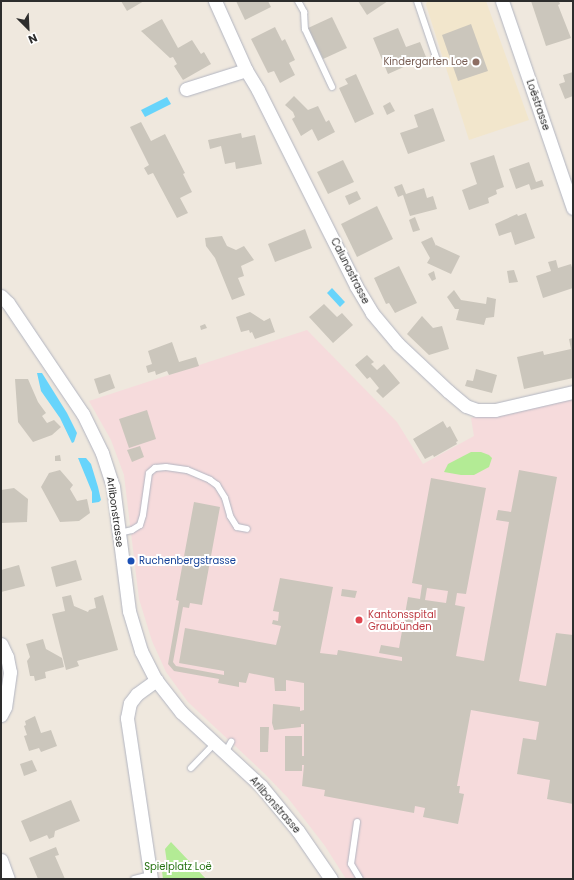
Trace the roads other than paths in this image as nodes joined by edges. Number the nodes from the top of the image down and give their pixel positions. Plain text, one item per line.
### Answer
1 (215, 1) edge
2 (298, 1) edge
3 (417, 1) edge
4 (502, 1) edge
5 (438, 63) dead end
6 (246, 70) junction
7 (332, 87) dead end
8 (186, 89) dead end
9 (573, 208) edge
10 (1, 296) edge
11 (573, 392) edge
12 (247, 529) dead end
13 (119, 533) junction
14 (1, 644) edge
15 (156, 680) junction
16 (1, 715) edge
17 (214, 744) junction
18 (191, 768) dead end
19 (357, 822) dead end
20 (1, 860) edge
21 (150, 877) edge
22 (8, 879) edge
23 (134, 879) edge
24 (331, 879) edge
25 (360, 879) edge

1 - 6 street, Calunastrasse
2 - 7 lane
3 - 5 lane
4 - 9 street, Loëstrasse
6 - 8 street
6 - 11 street, Calunastrasse
10 - 13 street, Arlibonstrasse
12 - 13 lane
13 - 15 street, Arlibonstrasse
14 - 16 street
15 - 17 street, Arlibonstrasse
15 - 21 street
17 - 18 lane
17 - 24 street, Arlibonstrasse
19 - 25 lane
20 - 22 street
21 - 23 lane

